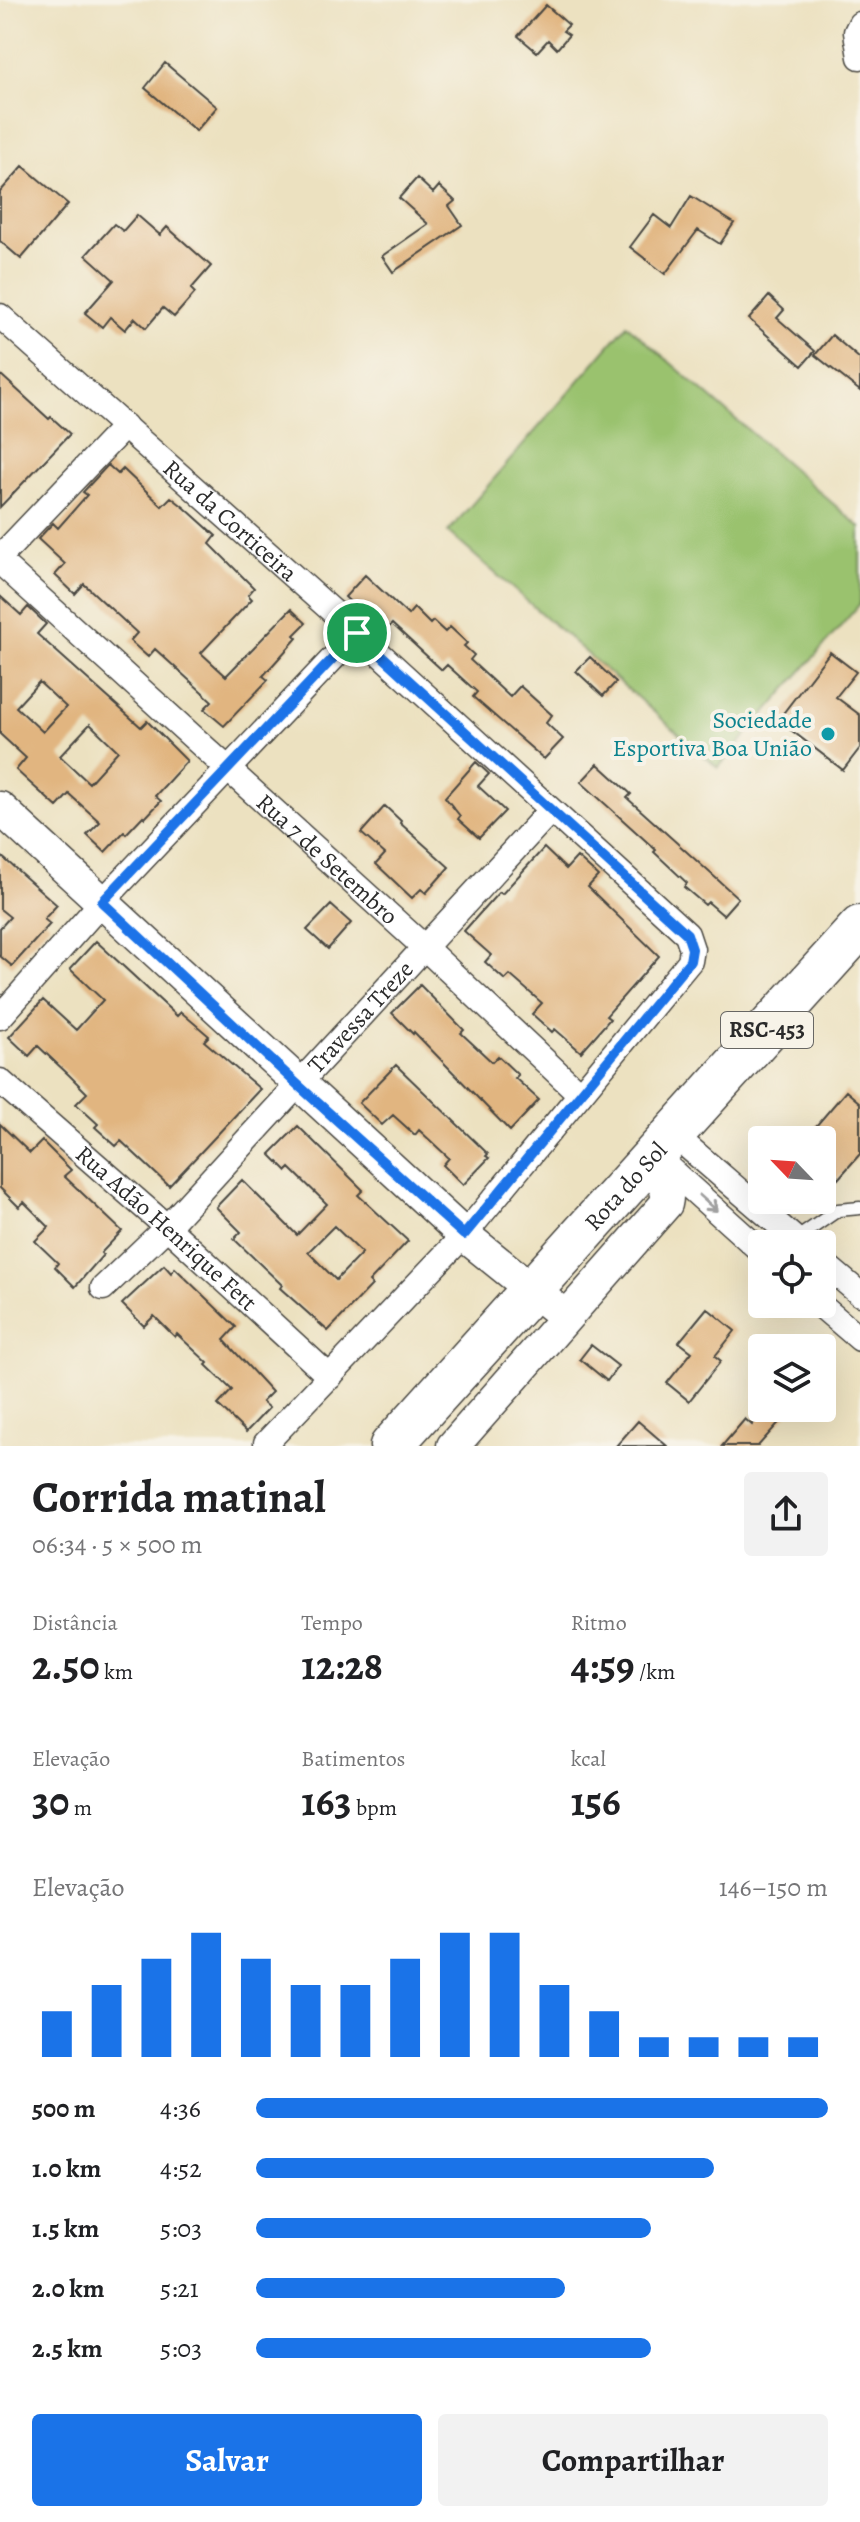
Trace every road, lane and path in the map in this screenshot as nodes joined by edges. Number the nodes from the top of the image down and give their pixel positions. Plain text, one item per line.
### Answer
1 (860, 24) edge
2 (860, 57) edge
3 (0, 316) edge
4 (125, 426) junction
5 (0, 560) edge
6 (357, 633) junction
7 (228, 769) junction
8 (0, 808) edge
9 (550, 811) junction
10 (102, 902) junction
11 (860, 927) edge
12 (424, 947) junction
13 (0, 1017) edge
14 (0, 1081) edge
15 (298, 1085) junction
16 (580, 1094) junction
17 (670, 1164) junction
18 (860, 1208) edge
19 (167, 1227) junction
20 (779, 1230) edge
21 (814, 1230) edge
22 (464, 1235) junction
23 (748, 1239) edge
24 (836, 1274) edge
25 (103, 1288) dead end
26 (532, 1288) junction
27 (860, 1294) edge
28 (566, 1317) junction
29 (835, 1318) edge
30 (860, 1339) edge
31 (330, 1377) junction
32 (266, 1443) dead end
33 (391, 1446) edge
34 (453, 1446) edge

1 - 2 street
3 - 4 street, Rua da Corticeira
4 - 5 street
4 - 6 street, Rua da Corticeira
5 - 7 street, Rua 7 de Setembro
6 - 7 street
6 - 9 street, Rua da Corticeira
7 - 10 street
7 - 12 street, Rua 7 de Setembro
8 - 10 street
9 - 12 street, Travessa Treze
9 - 16 street, Rua da Corticeira
10 - 13 street
10 - 15 street
11 - 17 highway, Rota do Sol / RSC-453
12 - 15 street, Travessa Treze
12 - 16 street, Rua 7 de Setembro
14 - 19 street, Rua Adão Henrique Fett
15 - 19 street, Travessa Treze
15 - 22 street
16 - 22 street
17 - 20 street
17 -> 23 street
17 - 26 highway, Rota do Sol / RSC-453
17 - 28 street
18 - 21 lane
19 - 25 street, Travessa Treze
19 - 31 street, Rua Adão Henrique Fett
22 - 26 street
22 - 31 street
24 - 27 street
26 - 28 street
26 - 33 highway, Rota do Sol / RSC-453
28 - 34 street
29 - 30 street
31 - 32 street

